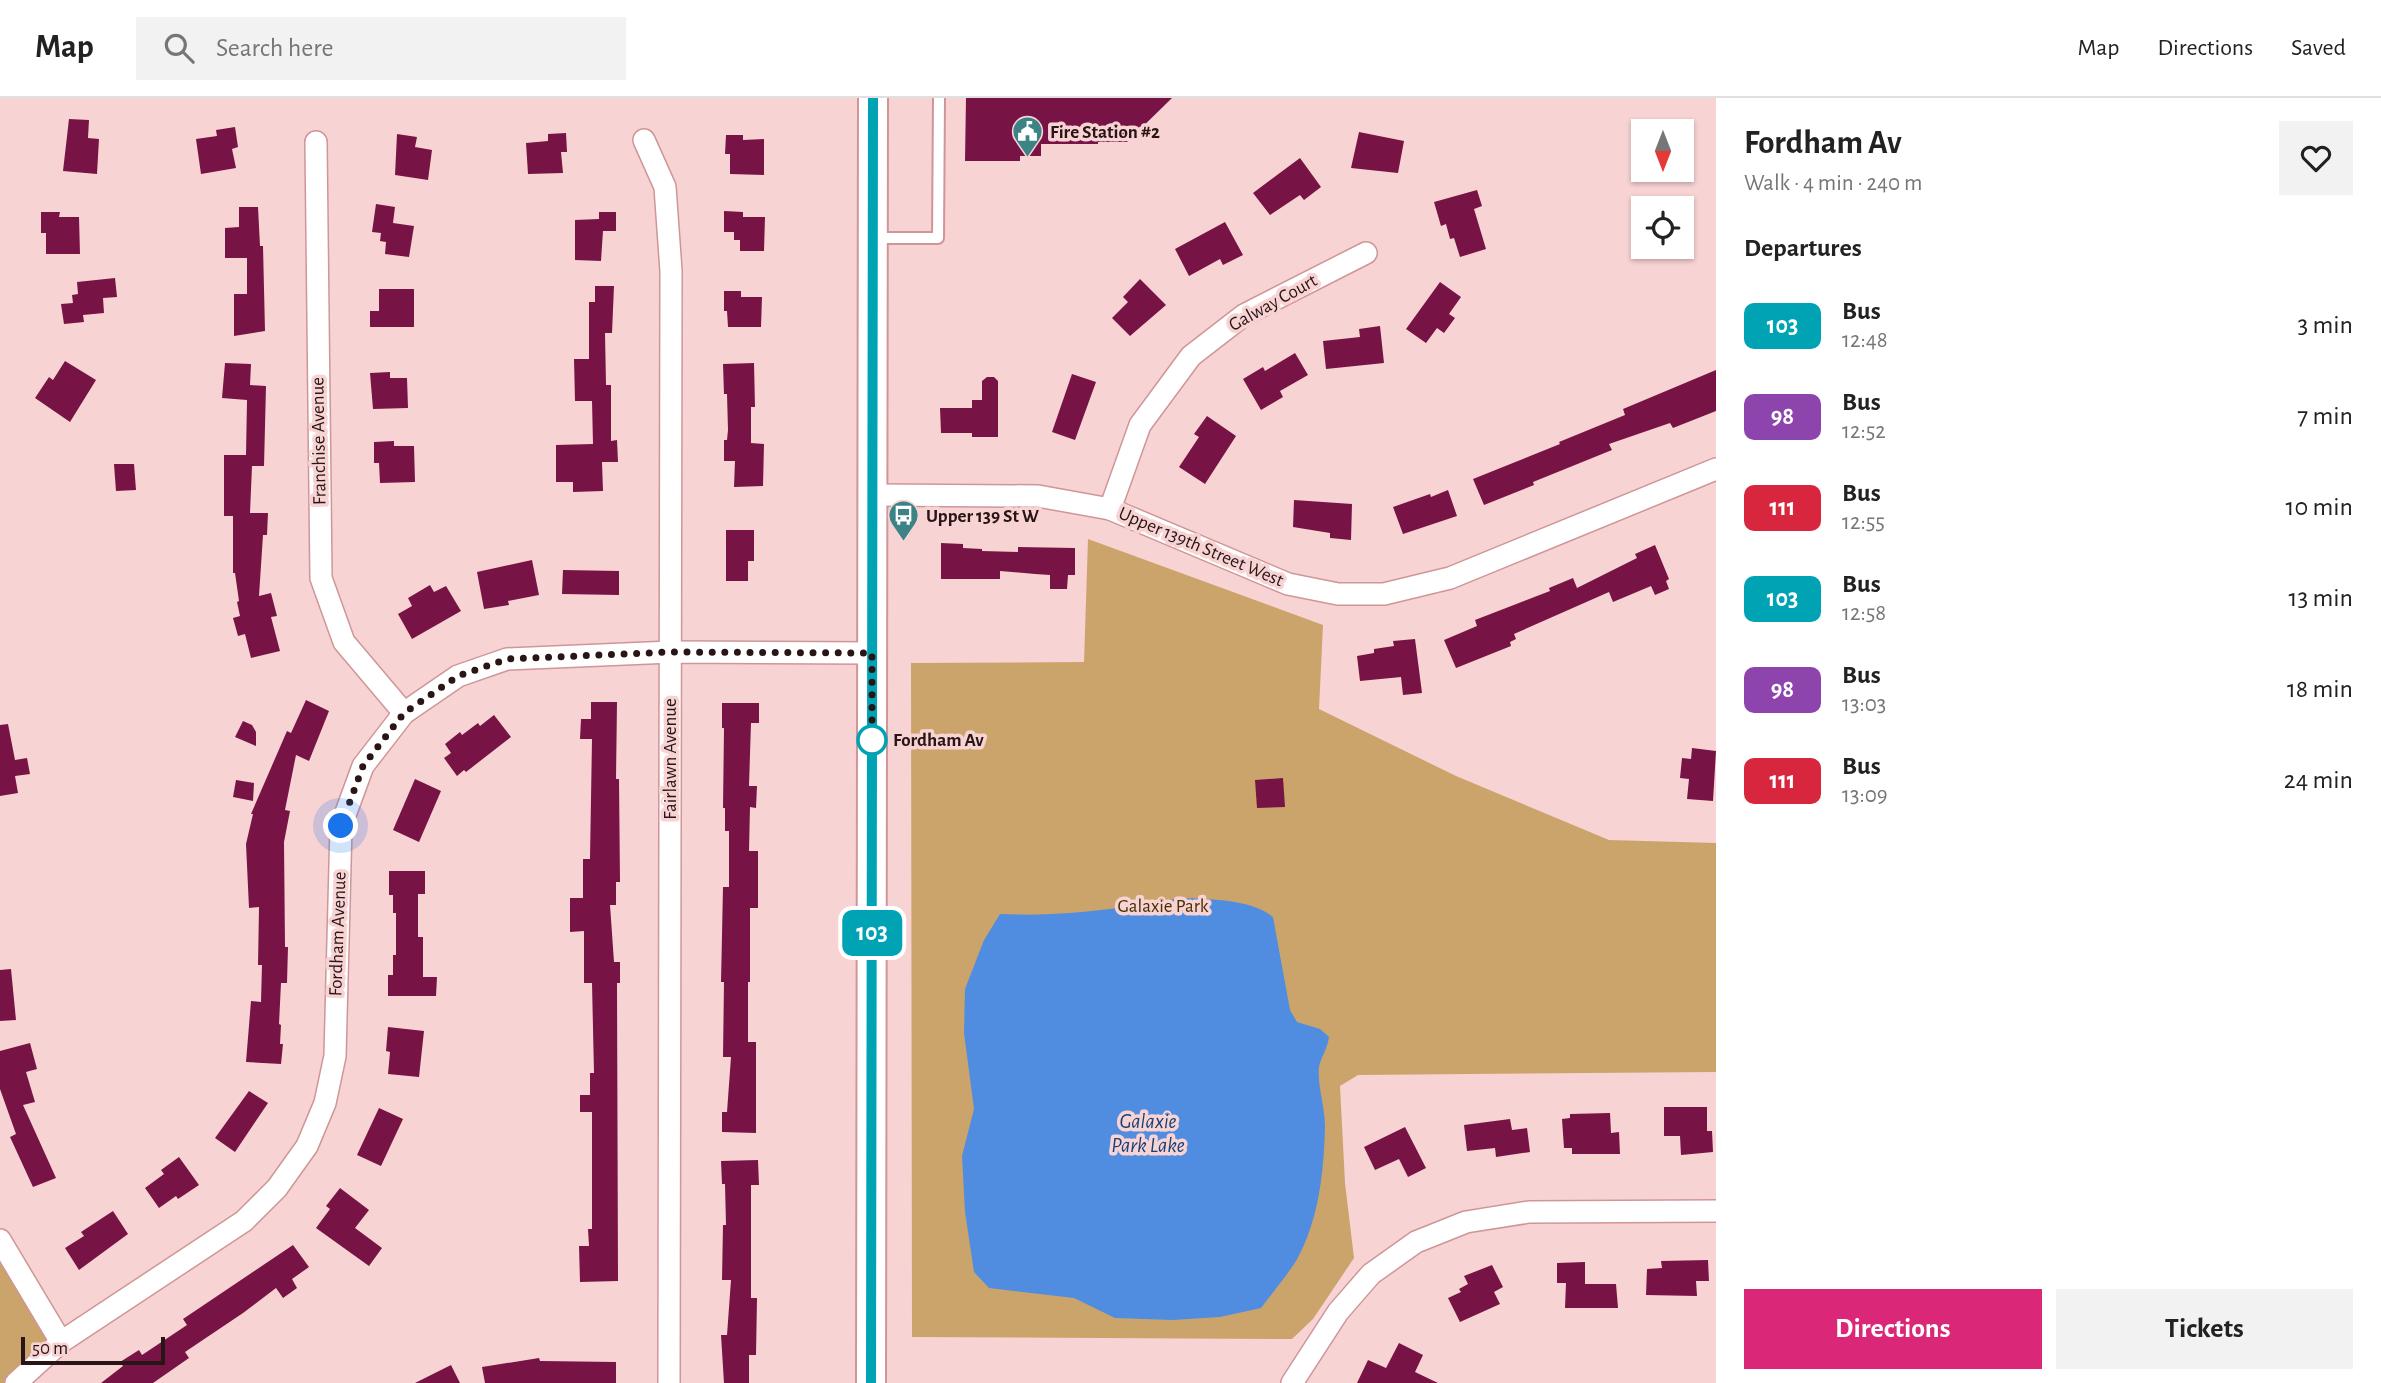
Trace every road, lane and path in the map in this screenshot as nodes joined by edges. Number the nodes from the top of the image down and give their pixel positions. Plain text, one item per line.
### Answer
1 (873, 98) edge
2 (939, 98) edge
3 (644, 140) dead end
4 (316, 142) dead end
5 (873, 238) junction
6 (1366, 253) dead end
7 (1716, 468) edge
8 (873, 495) junction
9 (1110, 509) junction
10 (670, 652) junction
11 (872, 653) junction
12 (404, 713) junction
13 (1716, 1211) edge
14 (0, 1240) edge
15 (61, 1342) junction
16 (16, 1383) edge
17 (669, 1383) edge
18 (871, 1383) edge
19 (1292, 1383) edge

1 - 5 street
2 - 5 lane
3 - 10 street, Fairlawn Avenue
4 - 12 street, Franchise Avenue
5 - 8 street
6 - 9 street, Galway Court
7 - 9 street, Upper 139th Street West
8 - 9 street, Upper 139th Street West
8 - 11 street
10 - 11 street, Fordham Avenue
10 - 12 street, Fordham Avenue
10 - 17 street, Fairlawn Avenue
11 - 18 street
12 - 15 street, Fordham Avenue
13 - 19 street
14 - 15 street
15 - 16 street, Fordham Avenue

